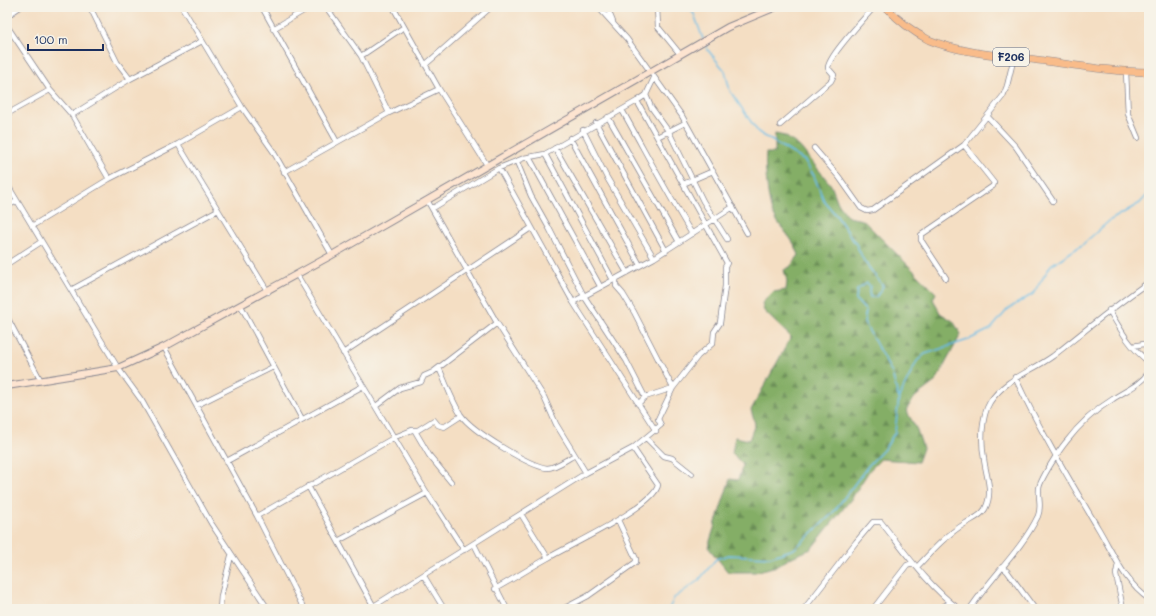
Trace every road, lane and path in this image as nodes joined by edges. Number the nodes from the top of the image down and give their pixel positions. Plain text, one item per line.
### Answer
1 (20, 7) edge
2 (90, 7) edge
3 (182, 7) edge
4 (262, 7) edge
5 (310, 7) edge
6 (326, 7) edge
7 (392, 7) edge
8 (491, 7) edge
9 (598, 7) edge
10 (607, 7) edge
11 (657, 7) edge
12 (776, 7) edge
13 (874, 7) edge
14 (886, 7) edge
15 (7, 16) edge
16 (613, 25) junction
17 (7, 26) edge
18 (404, 27) junction
19 (273, 28) junction
20 (202, 40) junction
21 (680, 54) junction
22 (361, 56) junction
23 (1014, 57) junction
24 (425, 65) junction
25 (649, 72) junction
26 (1126, 72) junction
27 (1149, 72) edge
28 (654, 78) junction
29 (130, 79) junction
30 (439, 89) junction
31 (50, 90) junction
32 (646, 95) junction
33 (637, 101) junction
34 (242, 107) junction
35 (622, 110) junction
36 (389, 113) junction
37 (7, 114) edge
38 (72, 115) junction
39 (608, 117) junction
40 (988, 117) junction
41 (685, 123) junction
42 (596, 124) junction
43 (780, 125) dead end
44 (583, 130) junction
45 (669, 132) junction
46 (657, 137) junction
47 (570, 138) junction
48 (1138, 138) dead end
49 (337, 142) junction
50 (178, 144) junction
51 (964, 145) junction
52 (555, 148) junction
53 (814, 148) dead end
54 (545, 154) junction
55 (529, 157) junction
56 (517, 162) junction
57 (487, 165) junction
58 (498, 168) junction
59 (713, 171) junction
60 (284, 172) junction
61 (109, 179) junction
62 (692, 179) junction
63 (7, 184) edge
64 (682, 184) junction
65 (427, 200) junction
66 (17, 201) junction
67 (1053, 201) dead end
68 (7, 206) edge
69 (734, 207) junction
70 (433, 208) junction
71 (218, 210) junction
72 (716, 219) junction
73 (706, 225) junction
74 (32, 226) junction
75 (531, 228) junction
76 (747, 233) dead end
77 (692, 234) junction
78 (727, 239) dead end
79 (41, 242) junction
80 (679, 242) junction
81 (666, 251) junction
82 (332, 255) junction
83 (654, 258) junction
84 (7, 264) edge
85 (640, 265) junction
86 (467, 271) junction
87 (627, 273) junction
88 (297, 275) junction
89 (946, 278) dead end
90 (612, 280) junction
91 (1149, 282) edge
92 (600, 286) junction
93 (71, 290) junction
94 (268, 292) junction
95 (584, 296) junction
96 (573, 302) junction
97 (241, 306) junction
98 (1109, 310) junction
99 (7, 317) edge
100 (497, 323) junction
101 (1149, 343) edge
102 (1133, 346) junction
103 (164, 347) junction
104 (343, 353) junction
105 (1149, 362) edge
106 (273, 367) junction
107 (118, 368) junction
108 (439, 368) junction
109 (1149, 372) edge
110 (1015, 377) junction
111 (41, 381) junction
112 (7, 386) edge
113 (363, 386) junction
114 (673, 388) junction
115 (645, 397) junction
116 (638, 404) junction
117 (197, 405) junction
118 (376, 406) junction
119 (461, 416) junction
120 (302, 419) junction
121 (415, 431) junction
122 (656, 431) junction
123 (395, 437) junction
124 (646, 438) junction
125 (633, 448) junction
126 (575, 455) junction
127 (1057, 457) junction
128 (227, 461) junction
129 (586, 473) junction
130 (692, 474) dead end
131 (450, 482) dead end
132 (308, 486) junction
133 (427, 493) junction
134 (521, 514) junction
135 (257, 516) junction
136 (618, 520) junction
137 (338, 541) junction
138 (474, 544) junction
139 (464, 550) junction
140 (231, 556) junction
141 (548, 558) junction
142 (1118, 564) junction
143 (917, 567) junction
144 (1002, 567) junction
145 (424, 576) junction
146 (495, 589) junction
147 (1149, 599) edge
148 (950, 603) junction
149 (374, 608) edge
150 (220, 609) edge
151 (268, 609) edge
152 (304, 609) edge
153 (444, 609) edge
154 (507, 609) edge
155 (563, 609) edge
156 (804, 609) edge
157 (874, 609) edge
158 (938, 609) edge
159 (959, 609) edge
160 (970, 609) edge
161 (1035, 609) edge
162 (1124, 609) edge

1 - 15 street
2 - 29 street
3 - 20 street
4 - 19 street
5 - 19 street
6 - 22 street
7 - 18 street
8 - 24 street
9 - 16 street
10 - 16 street
11 - 21 street
12 - 21 main road
13 - 43 street
14 - 23 main road, F206
16 - 25 street
17 - 31 street
18 - 22 street
18 - 24 street
19 - 49 street
20 - 29 street
20 - 34 street
21 - 25 main road
22 - 36 street
23 - 26 main road, F206
23 - 40 street
24 - 30 street
25 - 28 street
25 - 57 main road
26 - 27 main road, F206
26 - 48 street
28 - 32 street
28 - 41 street
29 - 38 street
30 - 36 street
30 - 57 street
31 - 37 street
31 - 38 street
32 - 33 street
32 - 45 street
33 - 35 street
33 - 46 street
34 - 50 street
34 - 60 street
35 - 39 street
35 - 77 street
36 - 49 street
38 - 61 street
39 - 42 street
39 - 80 street
40 - 51 street
40 - 67 street
41 - 45 street
41 - 59 street
42 - 44 street
42 - 81 street
44 - 47 street
44 - 83 street
45 - 46 street
45 - 62 street
46 - 64 street
47 - 52 street
47 - 85 street
49 - 60 street
50 - 61 street
50 - 71 street
51 - 53 street
51 - 89 street
52 - 54 street
52 - 87 street
54 - 55 street
54 - 90 street
55 - 56 street
55 - 92 street
56 - 58 street
56 - 95 street
57 - 65 main road
58 - 70 street
58 - 75 street
59 - 62 street
59 - 69 street
60 - 82 street
61 - 74 street
62 - 64 street
62 - 72 street
63 - 66 street
64 - 73 street
65 - 70 street
65 - 82 main road
66 - 68 street
66 - 74 street
69 - 72 street
69 - 76 street
70 - 86 street
71 - 93 street
71 - 94 street
72 - 73 street
72 - 78 street
73 - 77 street
73 - 114 street
74 - 79 street
75 - 86 street
75 - 96 street
77 - 80 street
79 - 84 street
79 - 93 street
80 - 81 street
81 - 83 street
82 - 88 main road
83 - 85 street
85 - 87 street
86 - 100 street
86 - 104 street
87 - 90 street
88 - 94 main road
88 - 104 street
90 - 92 street
90 - 114 street
91 - 98 street
92 - 95 street
93 - 107 street
94 - 97 main road
95 - 96 street
95 - 115 street
96 - 116 street
97 - 103 main road
97 - 106 street
98 - 102 street
98 - 110 street
99 - 111 street
100 - 108 street
100 - 126 street
101 - 102 street
102 - 105 street
103 - 107 main road
103 - 117 street
104 - 113 street
106 - 117 street
106 - 120 street
107 - 111 main road
107 - 140 street
108 - 118 street
108 - 119 street
109 - 127 street
110 - 127 street
110 - 143 street
111 - 112 main road
113 - 118 street
113 - 120 street
114 - 115 street
114 - 122 street
115 - 116 street
116 - 122 street
117 - 128 street
118 - 123 street
119 - 121 street
119 - 126 street
120 - 128 street
121 - 123 street
121 - 131 street
122 - 124 street
123 - 132 street
123 - 133 street
124 - 125 street
124 - 130 street
125 - 129 street
125 - 136 street
126 - 129 street
127 - 142 street
127 - 144 street
128 - 135 street
129 - 134 street
132 - 135 street
132 - 137 street
133 - 137 street
133 - 139 street
134 - 138 street
134 - 141 street
135 - 152 street
136 - 141 street
136 - 155 street
137 - 149 street
138 - 139 street
138 - 146 street
139 - 145 street
140 - 150 street
140 - 151 street
141 - 146 street
142 - 147 street
142 - 162 street
143 - 148 street
143 - 156 street
143 - 157 street
144 - 160 street
144 - 161 street
145 - 149 street
145 - 153 street
146 - 154 street
148 - 158 street
148 - 159 street

